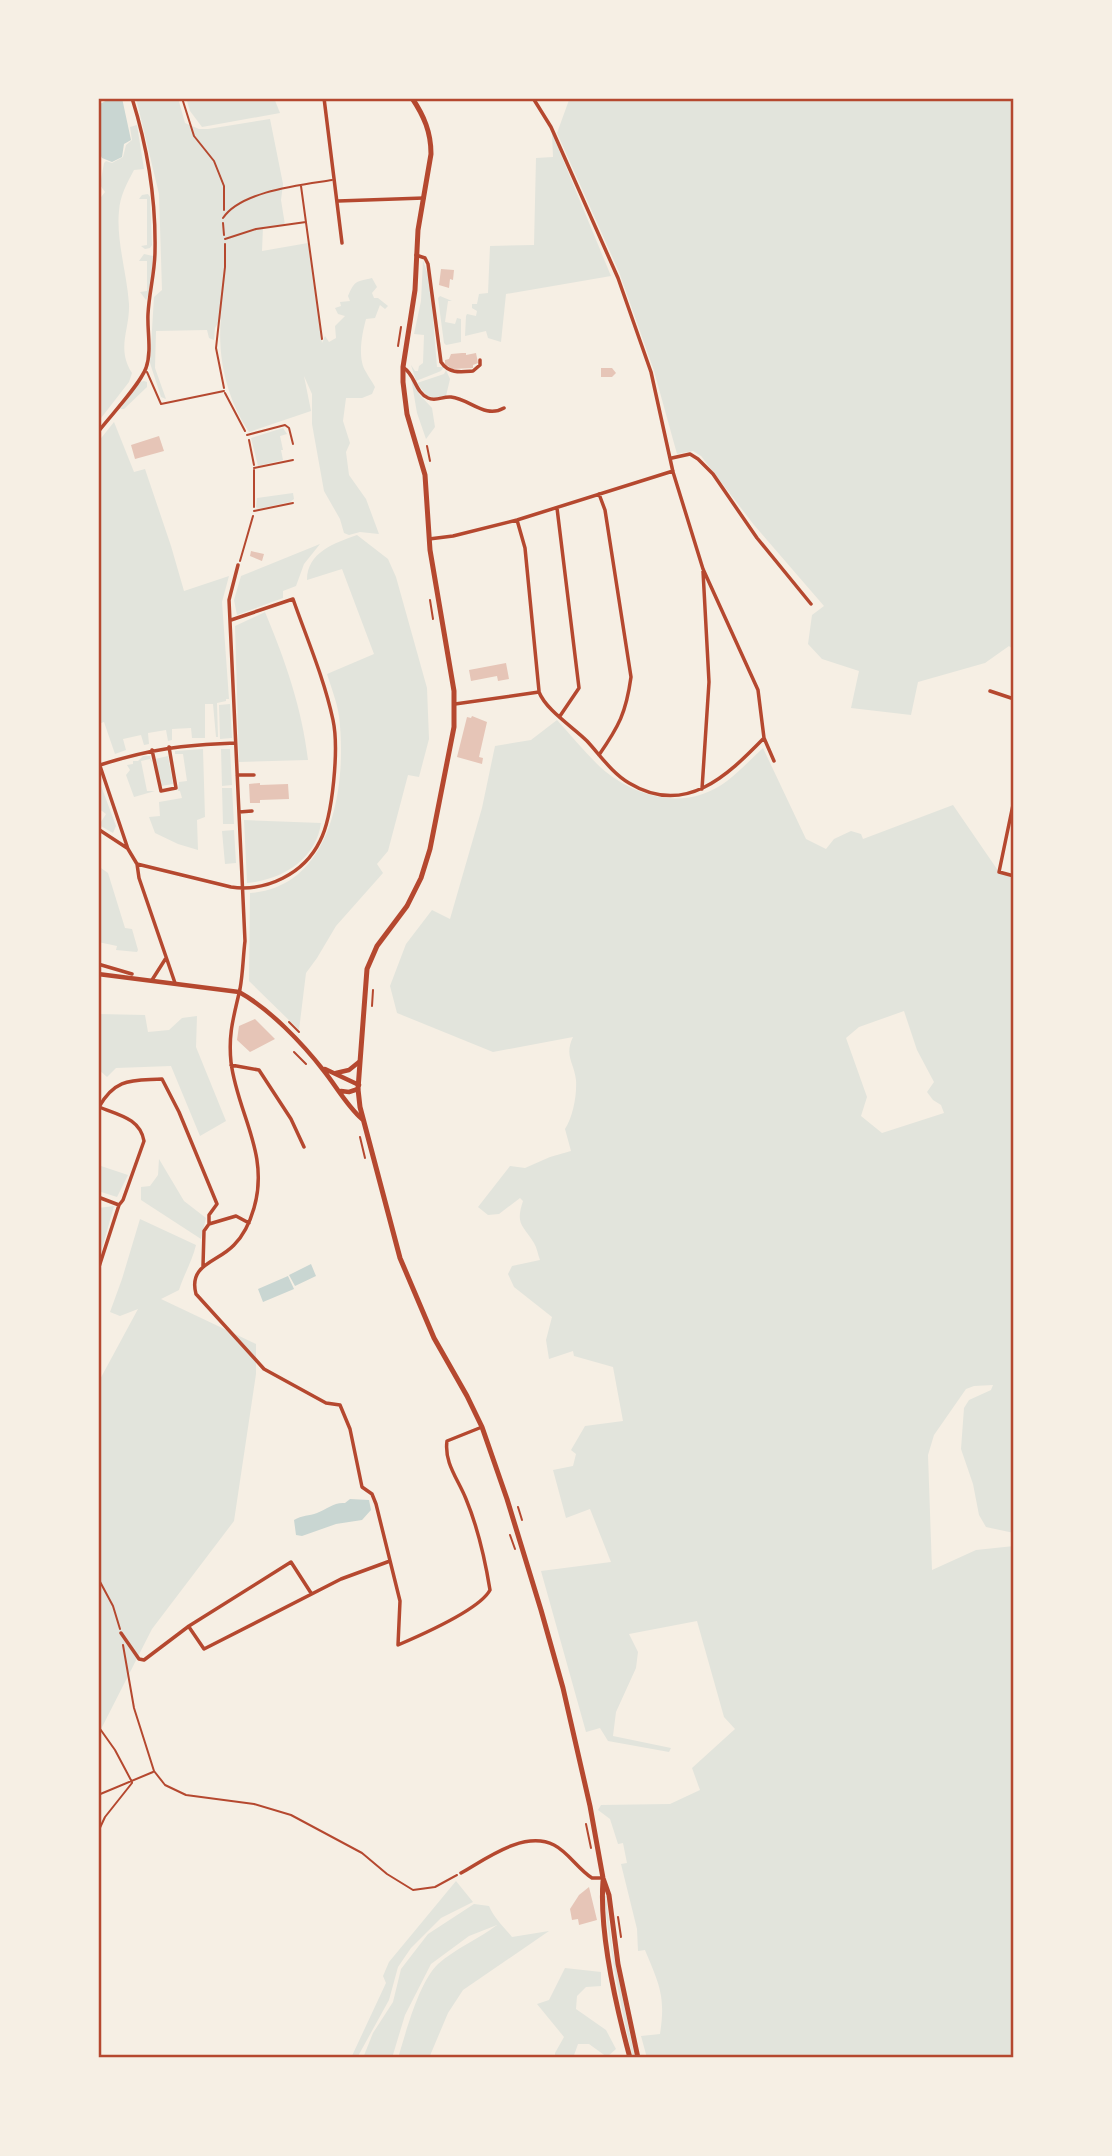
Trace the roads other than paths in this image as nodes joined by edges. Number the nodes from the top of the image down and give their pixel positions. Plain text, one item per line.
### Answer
1 (132, 98) edge
2 (324, 98) edge
3 (412, 98) edge
4 (533, 98) edge
5 (336, 180) junction
6 (301, 186) junction
7 (424, 198) junction
8 (338, 201) junction
9 (223, 218) road end
10 (306, 222) junction
11 (225, 239) road end
12 (342, 243) dead end
13 (416, 255) junction
14 (322, 339) dead end
15 (480, 360) dead end
16 (403, 367) junction
17 (145, 368) junction
18 (224, 391) road end
19 (504, 408) dead end
20 (98, 432) edge
21 (247, 435) road end
22 (293, 444) dead end
23 (672, 458) junction
24 (293, 460) dead end
25 (254, 468) road end
26 (673, 471) junction
27 (599, 494) junction
28 (293, 503) dead end
29 (557, 507) junction
30 (254, 511) road end
31 (517, 520) junction
32 (429, 540) junction
33 (238, 565) road end
34 (703, 569) junction
35 (811, 604) dead end
36 (230, 620) junction
37 (990, 691) dead end
38 (539, 692) junction
39 (1014, 699) edge
40 (455, 704) junction
41 (560, 716) junction
42 (764, 738) junction
43 (235, 743) junction
44 (169, 747) junction
45 (152, 750) junction
46 (599, 755) junction
47 (774, 761) dead end
48 (99, 762) edge
49 (237, 775) junction
50 (254, 775) dead end
51 (702, 789) junction
52 (1014, 800) edge
53 (252, 811) dead end
54 (239, 812) junction
55 (98, 829) edge
56 (124, 834) junction
57 (114, 839) junction
58 (128, 849) junction
59 (137, 864) junction
60 (1014, 876) edge
61 (242, 888) junction
62 (166, 958) junction
63 (98, 964) edge
64 (98, 974) edge
65 (132, 974) dead end
66 (152, 980) junction
67 (176, 983) junction
68 (239, 992) junction
69 (361, 1061) junction
70 (231, 1065) junction
71 (321, 1067) junction
72 (332, 1072) junction
73 (359, 1087) junction
74 (340, 1091) junction
75 (98, 1107) edge
76 (362, 1119) junction
77 (304, 1147) dead end
78 (98, 1197) edge
79 (119, 1205) junction
80 (249, 1223) junction
81 (209, 1224) junction
82 (203, 1266) junction
83 (98, 1270) edge
84 (482, 1427) junction
85 (390, 1561) junction
86 (311, 1593) junction
87 (189, 1626) junction
88 (121, 1633) road end
89 (461, 1873) road end
90 (603, 1878) junction
91 (630, 2058) edge
92 (638, 2058) edge

1 - 17 street
2 - 5 street
3 - 7 main road
4 - 23 street
5 - 6 lane
5 - 8 street
6 - 9 lane
6 - 10 lane
7 - 8 street
7 - 13 main road
8 - 12 street
10 - 11 lane
10 - 14 lane
13 - 15 street
13 - 16 main road
16 - 19 street
16 - 32 main road
17 - 18 lane
17 - 20 street
21 - 22 lane
23 - 26 street
23 - 35 street
24 - 25 lane
26 - 27 street
26 - 34 street
27 - 29 street
27 - 46 street
28 - 30 lane
29 - 31 street
29 - 41 street
31 - 32 street
31 - 38 street
32 - 40 main road
33 - 36 street
34 - 42 street
34 - 51 street
36 - 43 street
36 - 61 street
37 - 39 street
38 - 40 street
38 - 41 street
40 - 69 main road
41 - 46 street
42 - 47 street
42 - 51 street
43 - 44 street
43 - 49 street
44 - 45 street
44 - 45 street
45 - 48 street
46 - 51 street
48 - 56 street
49 - 50 street
49 - 54 street
52 - 60 street
53 - 54 street
54 - 61 street
55 - 57 street
56 - 57 street
56 - 58 street
57 - 58 street
58 - 59 street
59 - 61 street
59 - 62 street
61 - 68 street
62 - 66 street
62 - 67 street
63 - 65 street
64 - 66 street
66 - 67 street
67 - 68 street
68 - 70 street
68 - 71 street
69 - 72 street
69 - 73 main road
70 - 77 street
70 - 80 street
71 - 72 street
71 - 74 street
72 - 73 street
73 - 74 street
73 - 76 main road
74 - 76 street
75 - 79 street
75 - 81 street
76 - 84 main road
78 - 79 street
79 - 83 street
80 - 81 street
80 - 82 street
81 - 82 street
82 - 85 street
84 - 85 street
84 - 90 main road
85 - 86 street
86 - 87 street
86 - 87 street
87 - 88 street
89 - 90 street
90 - 91 main road
90 - 92 main road

